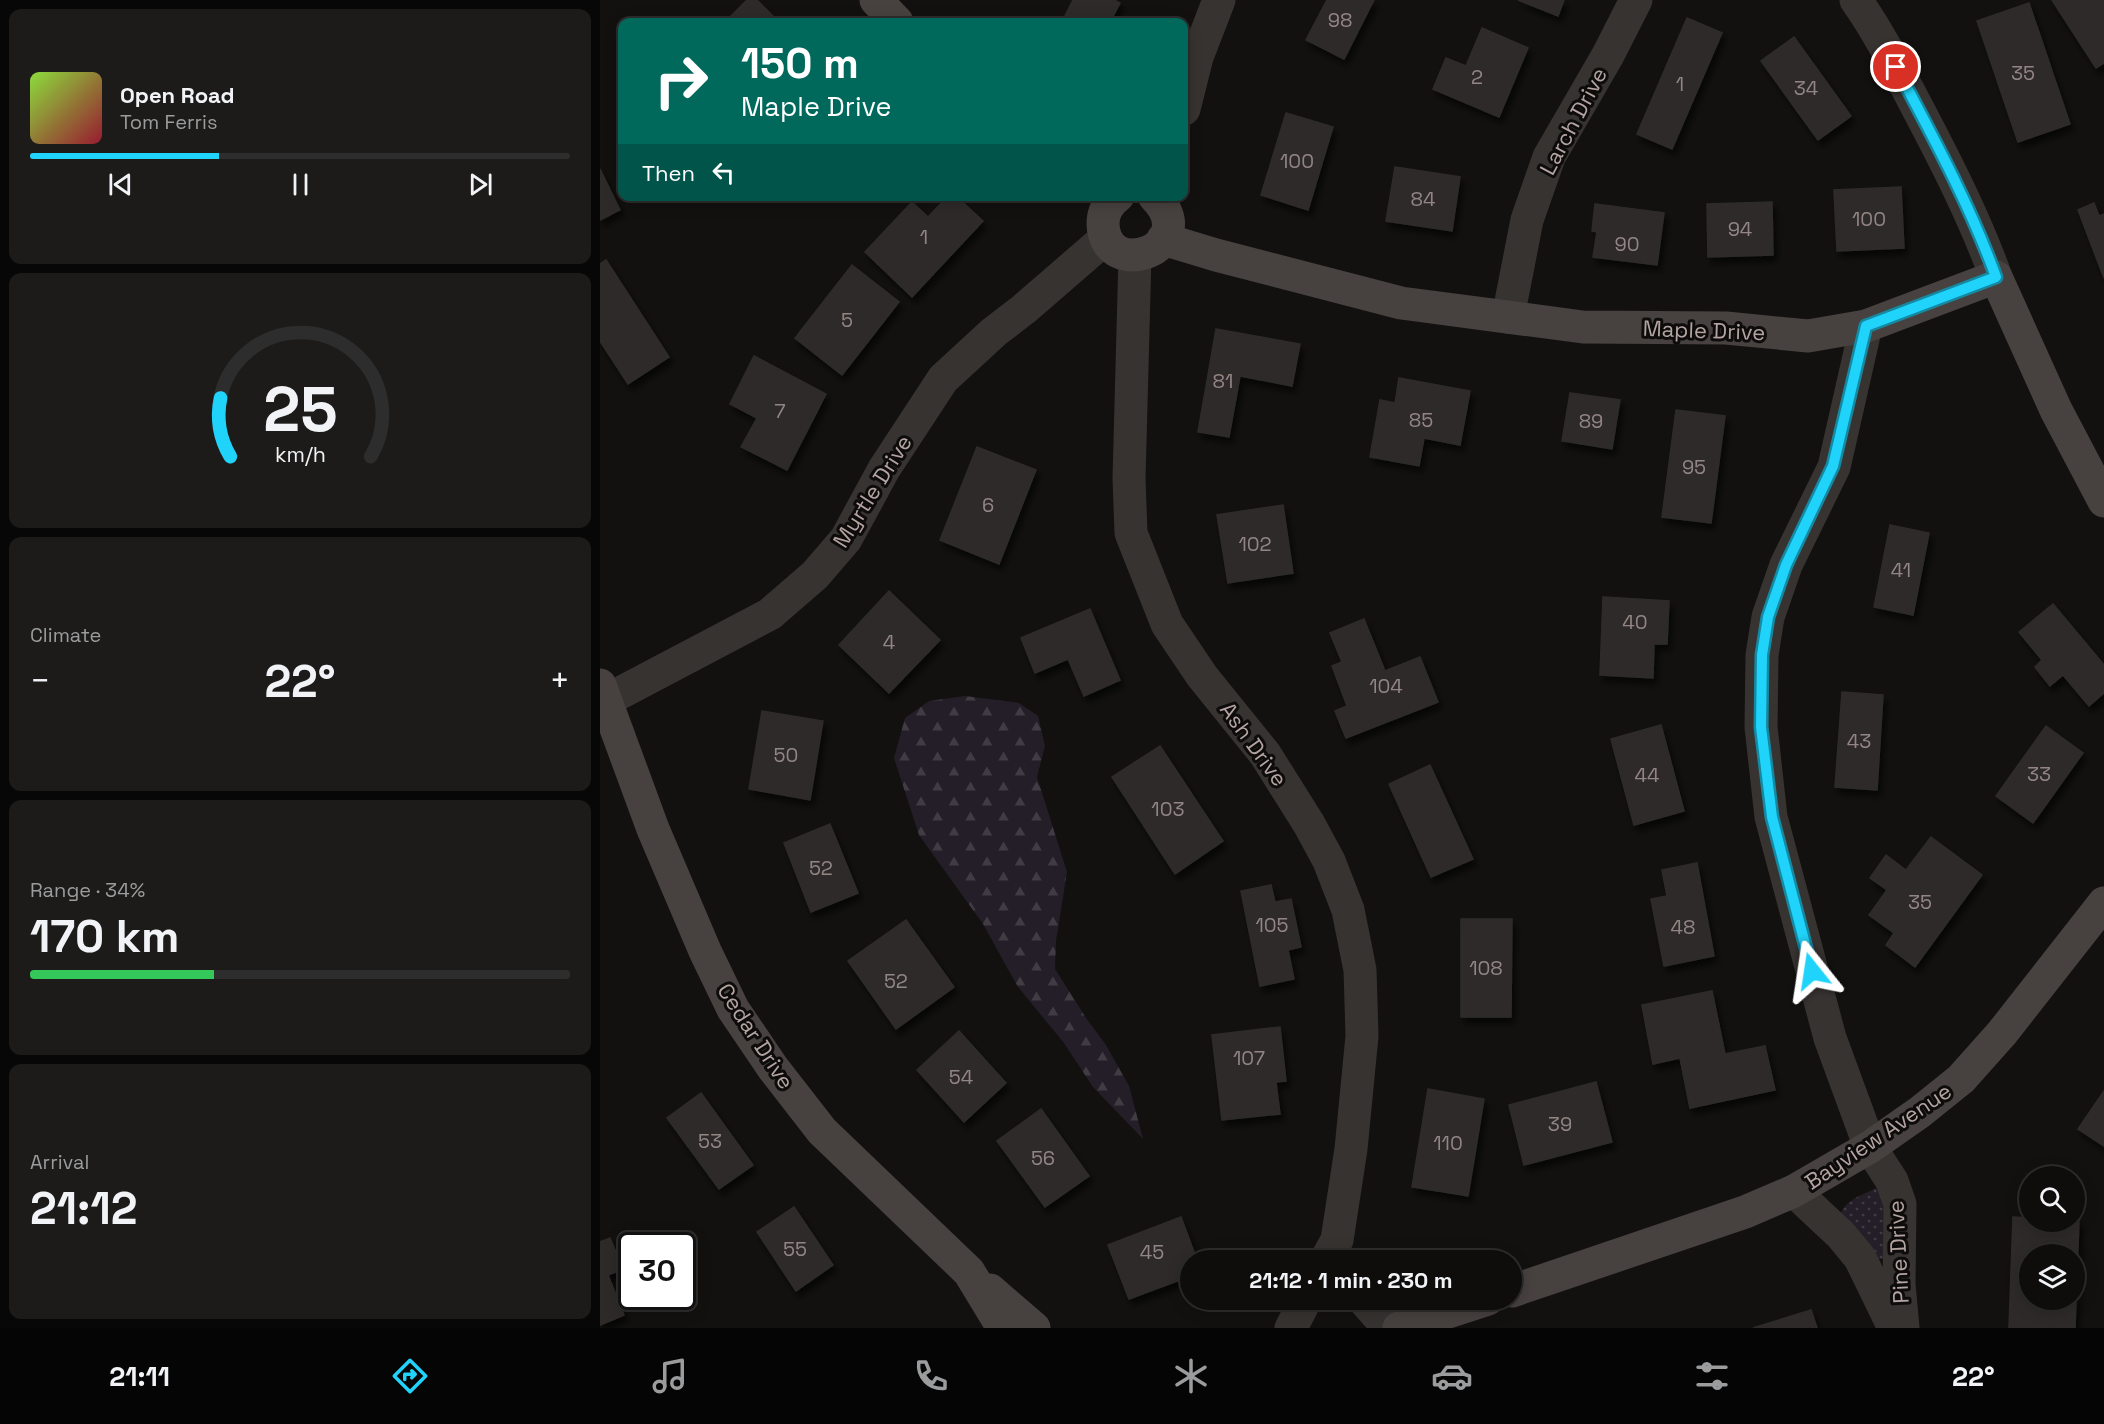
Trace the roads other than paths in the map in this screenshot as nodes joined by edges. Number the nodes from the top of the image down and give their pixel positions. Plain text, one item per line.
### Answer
1 (876, 0) edge
2 (1220, 0) edge
3 (1636, 0) edge
4 (1856, 0) edge
5 (893, 18) edge
6 (1188, 93) edge
7 (1107, 201) edge
8 (1158, 201) edge
9 (1106, 238) junction
10 (1164, 239) junction
11 (1135, 256) junction
12 (1996, 277) junction
13 (1508, 317) junction
14 (1866, 326) junction
15 (2104, 501) edge
16 (603, 693) edge
17 (2104, 903) edge
18 (1870, 1147) junction
19 (1794, 1191) junction
20 (1335, 1250) edge
21 (969, 1272) junction
22 (1522, 1288) edge
23 (1300, 1310) edge
24 (1373, 1310) edge
25 (1454, 1310) edge
26 (990, 1328) edge
27 (1003, 1328) edge
28 (1034, 1328) edge
29 (1291, 1328) edge
30 (1393, 1328) edge
31 (1399, 1328) edge
32 (1894, 1328) edge
33 (1903, 1328) edge

1 - 5 street
2 - 6 street
3 - 13 street, Larch Drive
4 - 12 street
7 - 9 street
8 - 10 street
9 - 11 street
9 - 16 street, Myrtle Drive
10 - 11 street
10 - 13 street, Maple Drive
11 - 20 street, Ash Drive
12 - 14 street, Maple Drive
12 - 15 street
13 - 14 street, Maple Drive
14 - 18 street, Pine Drive
16 - 21 street, Cedar Drive
17 - 18 street, Bayview Avenue
18 - 19 street, Bayview Avenue
18 - 33 street, Pine Drive
19 - 22 street, Bayview Avenue
19 - 32 street, Pine Drive
21 - 26 street
21 - 27 street, Cedar Drive
21 - 28 street
23 - 29 street
24 - 30 street
25 - 31 street

